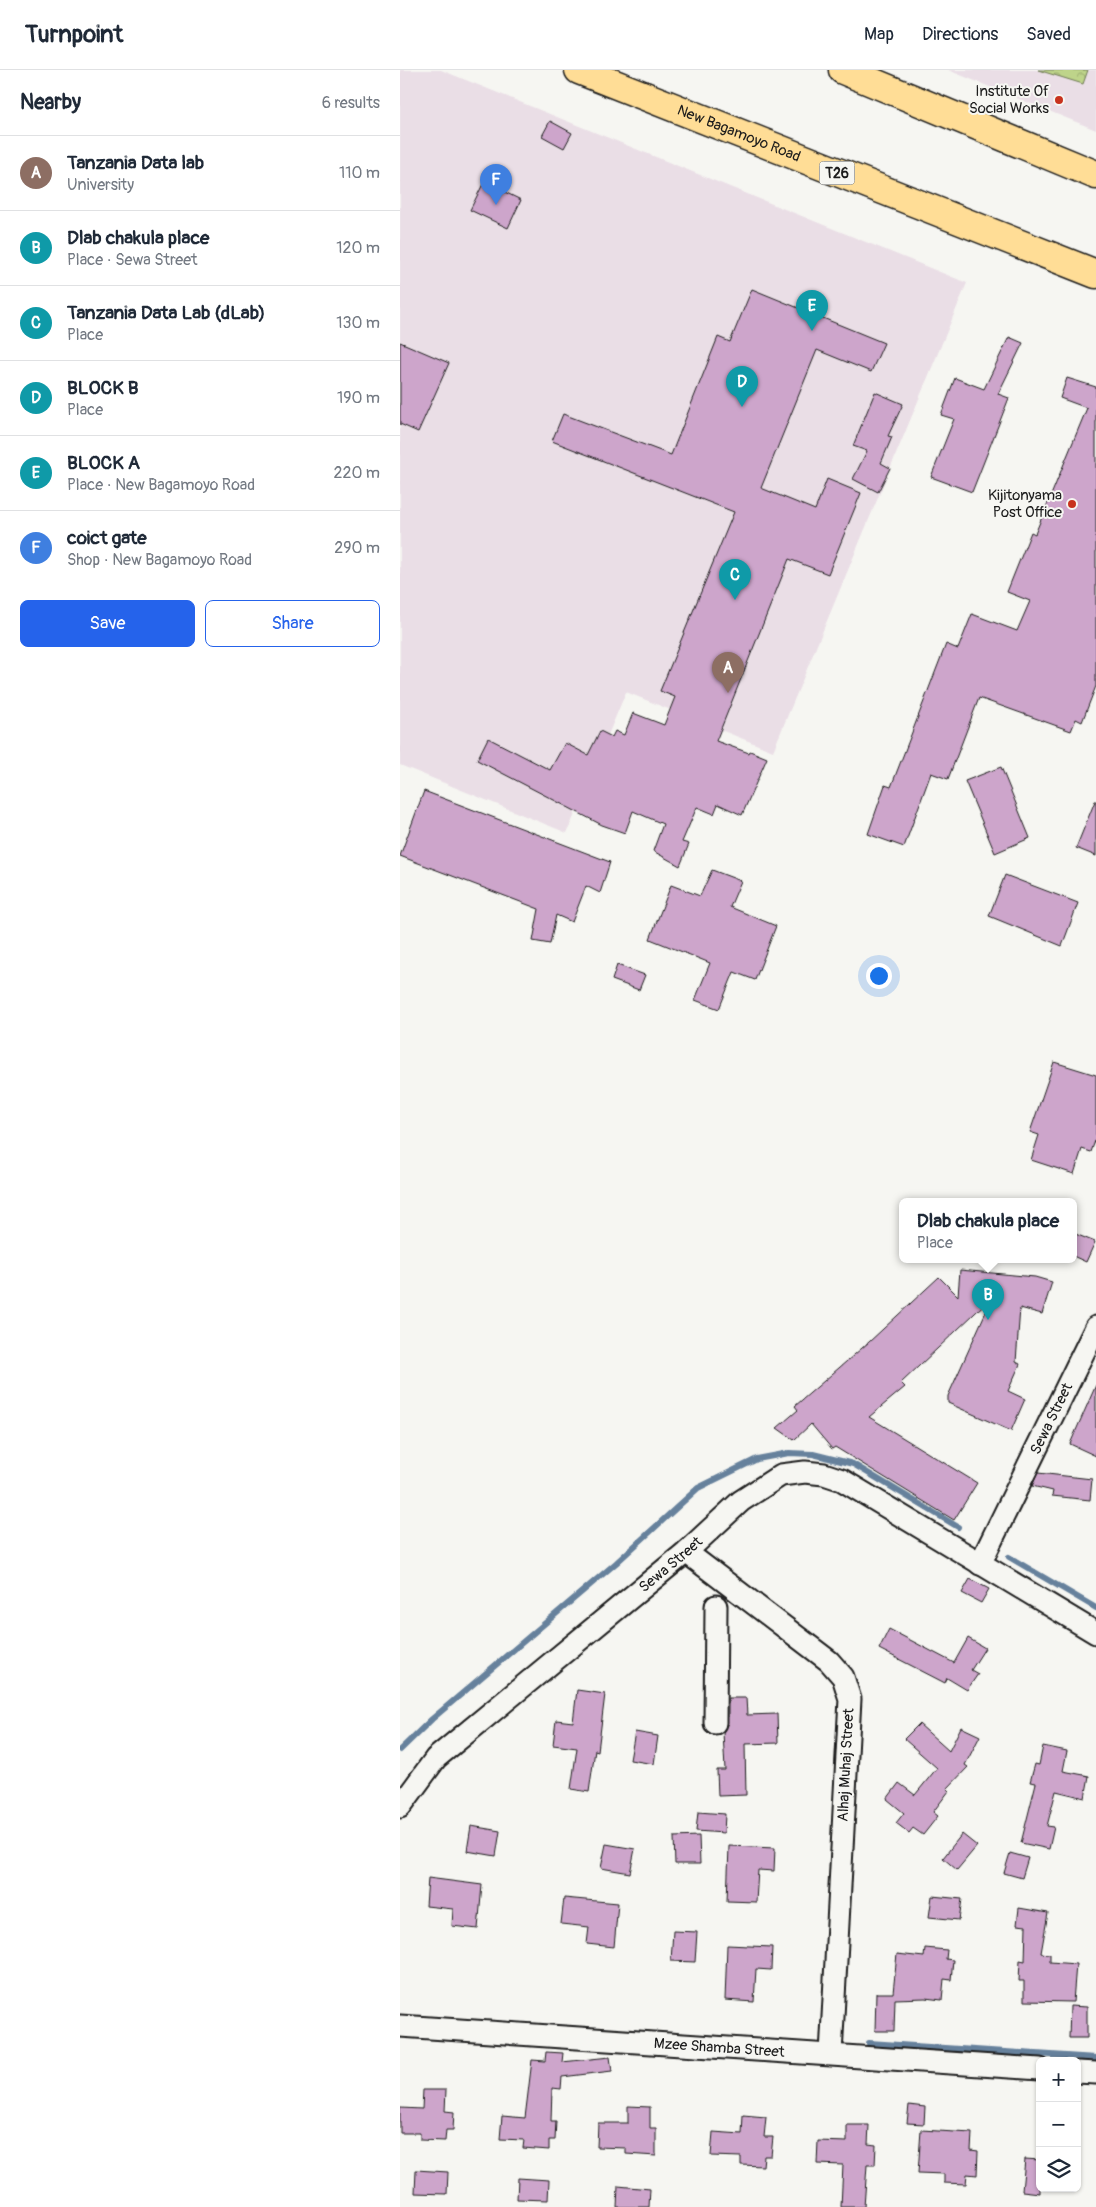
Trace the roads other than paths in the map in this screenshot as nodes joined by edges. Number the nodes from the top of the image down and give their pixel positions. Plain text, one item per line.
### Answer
1 (579, 70) edge
2 (844, 70) edge
3 (1096, 175) edge
4 (1096, 274) edge
5 (1096, 1327) edge
6 (686, 1552) junction
7 (980, 1564) junction
8 (716, 1606) dead end
9 (1096, 1633) edge
10 (715, 1723) dead end
11 (400, 1807) edge
12 (400, 2026) edge
13 (831, 2054) junction
14 (1036, 2069) edge
15 (1081, 2072) edge
16 (1096, 2073) edge

1 - 4 highway, New Bagamoyo Road / T26
2 - 3 highway
5 - 7 street, Sewa Street
6 - 7 street, Sewa Street
6 - 11 street, Sewa Street
6 - 13 street, Alhaj Muhaj Street
7 - 9 street, Sewa Street
8 - 10 street
12 - 13 street, Mzee Shamba Street
13 - 14 street, Mzee Shamba Street
15 - 16 street

